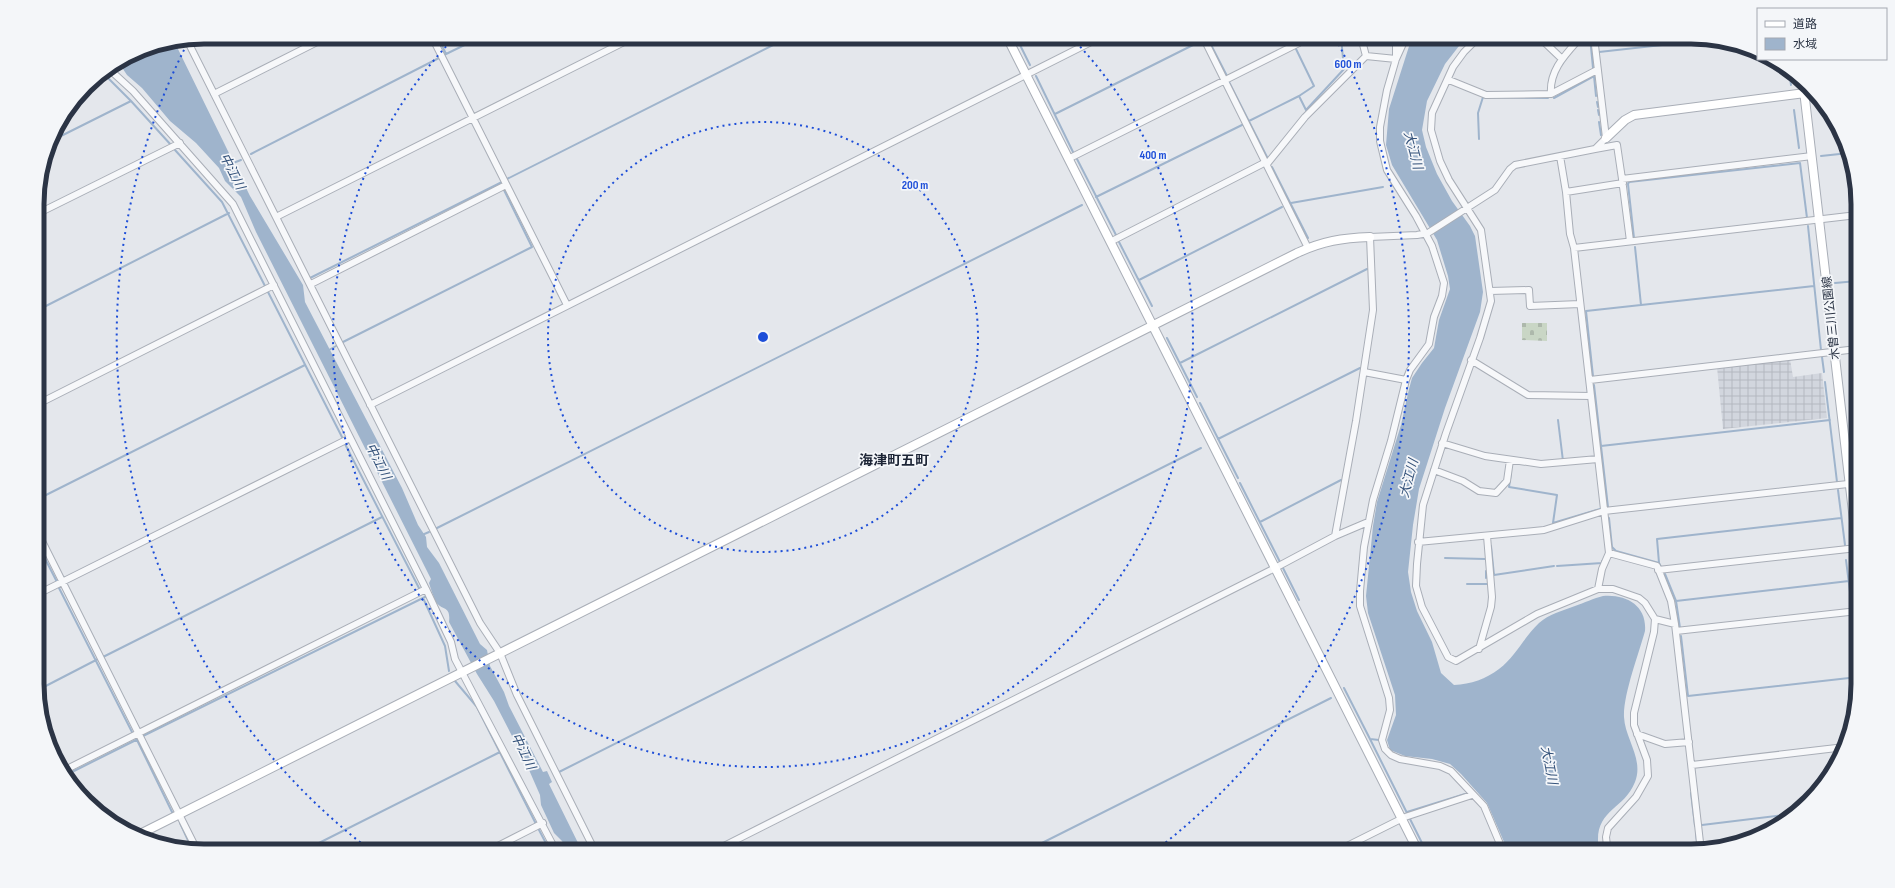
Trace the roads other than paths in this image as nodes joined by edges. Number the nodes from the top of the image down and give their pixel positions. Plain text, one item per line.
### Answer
1 (189, 44) edge
2 (313, 44) edge
3 (436, 44) edge
4 (620, 44) edge
5 (1010, 44) edge
6 (1088, 44) edge
7 (1206, 44) edge
8 (1297, 44) edge
9 (1363, 44) edge
10 (1396, 44) edge
11 (1403, 44) edge
12 (1472, 44) edge
13 (1546, 44) edge
14 (1575, 44) edge
15 (1595, 44) edge
16 (1366, 56) junction
17 (1396, 59) junction
18 (1562, 59) junction
19 (1597, 70) junction
20 (113, 73) edge
21 (1026, 76) junction
22 (1449, 80) junction
23 (1225, 81) junction
24 (1806, 93) edge
25 (214, 94) junction
26 (1551, 94) junction
27 (1809, 97) edge
28 (473, 118) junction
29 (1606, 138) junction
30 (180, 143) junction
31 (1595, 149) junction
32 (1560, 156) junction
33 (1812, 156) junction
34 (1068, 159) junction
35 (1267, 163) junction
36 (1623, 181) junction
37 (506, 185) junction
38 (1566, 192) junction
39 (1465, 209) junction
40 (44, 211) edge
41 (1851, 216) edge
42 (276, 217) junction
43 (1820, 219) junction
44 (1427, 234) junction
45 (1370, 237) junction
46 (1630, 241) junction
47 (1110, 242) junction
48 (1308, 248) junction
49 (1574, 248) junction
50 (311, 284) junction
51 (274, 286) junction
52 (1490, 291) junction
53 (1580, 304) junction
54 (567, 305) junction
55 (1152, 325) junction
56 (1851, 350) edge
57 (1834, 352) junction
58 (1471, 360) junction
59 (1364, 372) junction
60 (1406, 380) junction
61 (1590, 380) junction
62 (1591, 396) junction
63 (44, 401) edge
64 (370, 406) junction
65 (350, 438) junction
66 (1442, 443) junction
67 (1598, 459) junction
68 (1510, 460) junction
69 (1851, 463) edge
70 (1434, 470) junction
71 (1851, 483) edge
72 (1604, 512) junction
73 (1368, 522) junction
74 (1335, 536) junction
75 (1487, 536) junction
76 (1418, 542) junction
77 (44, 545) edge
78 (1851, 552) edge
79 (1609, 553) junction
80 (1274, 568) junction
81 (1658, 570) junction
82 (63, 582) junction
83 (426, 589) junction
84 (1598, 589) junction
85 (44, 591) edge
86 (1851, 612) edge
87 (1655, 619) junction
88 (1675, 624) junction
89 (1676, 631) junction
90 (1479, 649) junction
91 (498, 654) junction
92 (462, 673) junction
93 (139, 734) junction
94 (1637, 734) junction
95 (1689, 742) junction
96 (1838, 748) edge
97 (1692, 765) junction
98 (68, 769) edge
99 (1472, 795) junction
100 (179, 814) junction
101 (1401, 819) junction
102 (543, 823) junction
103 (143, 832) edge
104 (194, 844) edge
105 (502, 844) edge
106 (553, 844) edge
107 (591, 844) edge
108 (728, 844) edge
109 (1352, 844) edge
110 (1414, 844) edge
111 (1500, 844) edge
112 (1607, 844) edge
113 (1700, 844) edge

1 - 25 street
2 - 25 street
3 - 28 street
4 - 28 street
5 - 21 street
6 - 21 street
7 - 23 street
8 - 23 street
9 - 16 street
10 - 17 street
11 - 17 street
12 - 22 street
13 - 18 street
14 - 18 street
15 - 19 street
16 - 17 street
16 - 35 street
17 - 44 street
18 - 26 street
19 - 26 street
19 - 29 street
20 - 30 street
21 - 34 street
21 - 54 street
22 - 26 street
22 - 39 street
23 - 34 street
23 - 35 street
24 - 29 street
25 - 42 street
27 - 33 street, 木曽三川公園線
28 - 37 street
28 - 42 street
29 - 31 street
30 - 40 street
30 - 51 street
31 - 32 street
31 - 36 street
32 - 38 street
32 - 39 street
33 - 36 street
33 - 43 street, 木曽三川公園線
34 - 47 street
35 - 47 street
35 - 48 street
36 - 38 street
36 - 46 street
37 - 50 street
37 - 54 street
38 - 49 street
39 - 44 street
39 - 52 street
41 - 43 street
42 - 50 street
43 - 46 street
43 - 57 street, 木曽三川公園線
44 - 45 street
44 - 60 street
45 - 48 street
45 - 59 street
46 - 49 street
47 - 55 street
48 - 55 street
49 - 53 street
50 - 64 street
51 - 63 street
51 - 65 street
52 - 53 street
52 - 58 street
53 - 61 street
54 - 64 street
55 - 80 street
55 - 91 street
56 - 57 street
57 - 61 street
57 - 69 street, 木曽三川公園線
58 - 62 street
58 - 66 street
59 - 60 street
59 - 74 street
60 - 73 street
61 - 62 street
62 - 67 street
64 - 91 street
65 - 82 street
65 - 83 street
66 - 68 street
66 - 70 street
67 - 68 street
67 - 72 street
68 - 70 street
70 - 76 street
71 - 72 street
72 - 75 street
72 - 79 street
73 - 74 street
73 - 99 street
74 - 80 street
75 - 76 street
75 - 90 street
76 - 90 street
77 - 82 street
78 - 81 street
79 - 81 street
79 - 84 street
80 - 101 street
80 - 108 street
81 - 88 street
82 - 85 street
82 - 93 street
83 - 92 street
83 - 93 street
84 - 87 street
84 - 90 street
86 - 89 street
87 - 88 street
87 - 94 street
88 - 89 street
89 - 95 street
91 - 92 street
91 - 107 street
92 - 100 street
92 - 102 street
93 - 98 street
93 - 100 street
94 - 95 street
94 - 112 street
95 - 97 street
96 - 97 street
97 - 113 street
99 - 101 street
99 - 111 street
100 - 103 street
100 - 104 street
101 - 109 street
101 - 110 street
102 - 105 street
102 - 106 street

